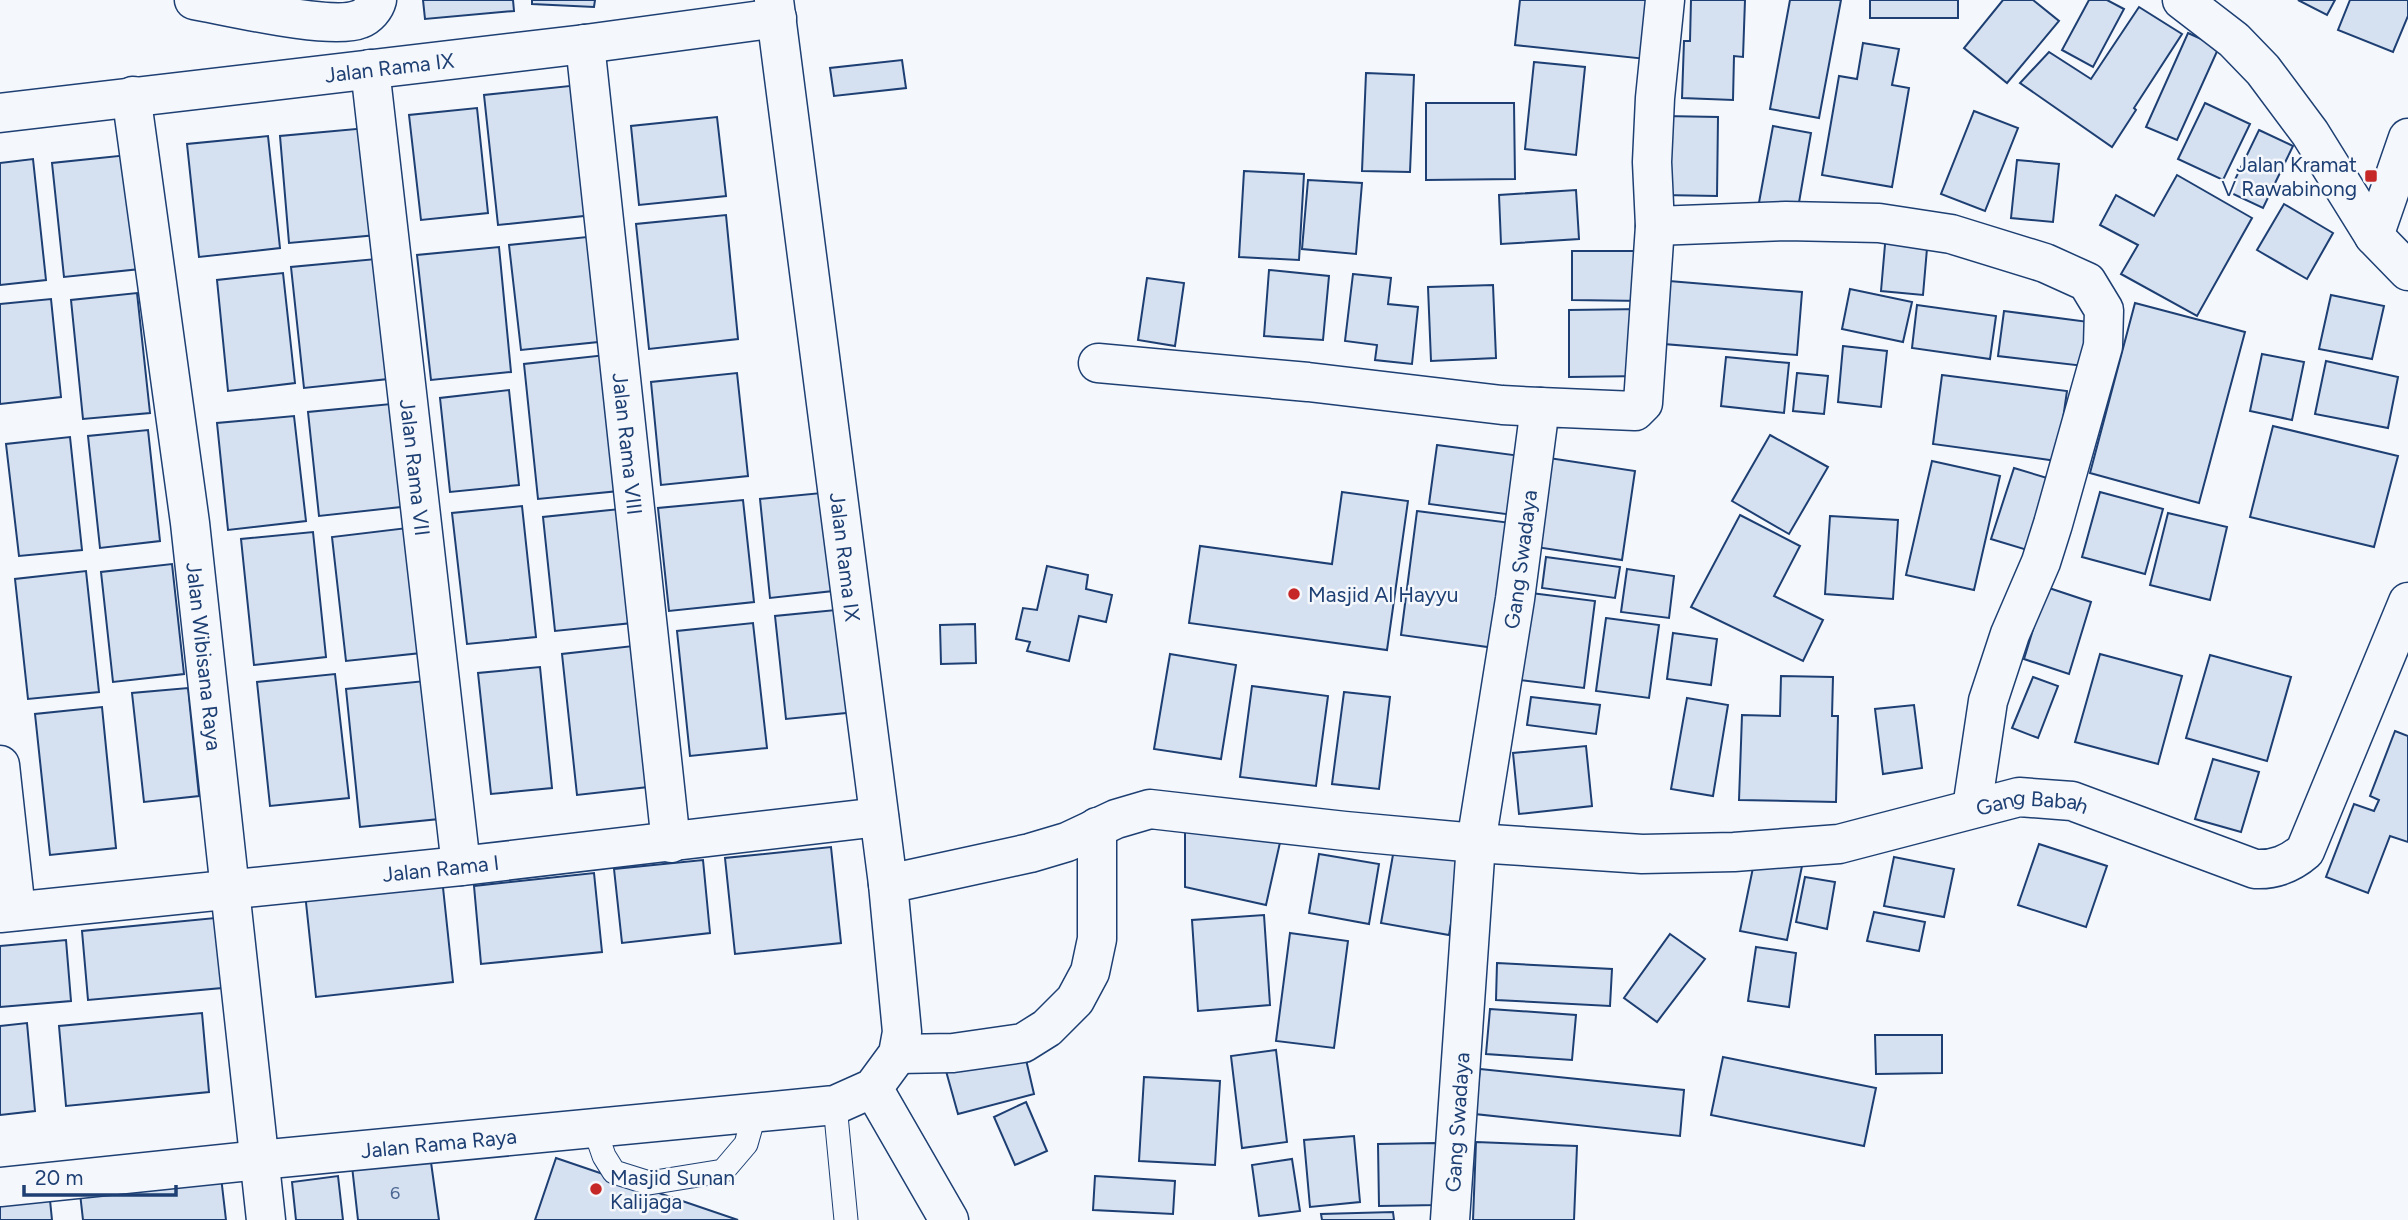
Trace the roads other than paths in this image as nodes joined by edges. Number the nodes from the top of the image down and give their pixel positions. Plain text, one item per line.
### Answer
1 (194, 0) edge
2 (377, 0) edge
3 (1665, 0) edge
4 (2182, 0) edge
5 (776, 9) edge
6 (585, 44) junction
7 (370, 69) junction
8 (133, 96) junction
9 (0, 113) edge
10 (2408, 138) edge
11 (1656, 226) junction
12 (2374, 236) junction
13 (2408, 271) edge
14 (1098, 363) dead end
15 (1540, 407) junction
16 (2408, 602) edge
17 (0, 765) edge
18 (1972, 808) junction
19 (879, 817) junction
20 (1097, 827) junction
21 (1476, 842) junction
22 (671, 843) junction
23 (461, 866) junction
24 (888, 884) junction
25 (229, 889) junction
26 (8, 912) edge
27 (898, 1054) junction
28 (873, 1088) junction
29 (835, 1105) junction
30 (755, 1112) junction
31 (594, 1127) junction
32 (259, 1160) junction
33 (0, 1188) edge
34 (266, 1220) edge
35 (846, 1220) edge
36 (949, 1220) edge
37 (1450, 1220) edge

1 - 2 street
3 - 11 street
4 - 12 street
5 - 6 street, Jalan Rama IX
5 - 19 street, Jalan Rama IX
6 - 7 street, Jalan Rama IX
6 - 22 street, Jalan Rama VIII
7 - 8 street, Jalan Rama IX
7 - 23 street, Jalan Rama VII
8 - 9 street, Jalan Rama IX
8 - 25 street, Jalan Wibisana Raya
10 - 12 street
11 - 15 street
11 - 18 street
12 - 13 street
14 - 15 street
15 - 21 street, Gang Swadaya
16 - 18 street, Gang Babah
17 - 26 street
18 - 21 street, Gang Babah
19 - 22 street, Jalan Rama I
19 - 24 street, Jalan Rama IX
20 - 21 street, Gang Babah
20 - 24 street, Gang Babah
20 - 27 street
21 - 37 street, Gang Swadaya
22 - 23 street, Jalan Rama I
23 - 25 street, Jalan Rama I
24 - 27 street, Jalan Rama IX
25 - 26 street, Jalan Rama I
25 - 32 street, Jalan Wibisana Raya
27 - 28 street
28 - 29 street, Jalan Rama Raya
28 - 36 street
29 - 30 street, Jalan Rama Raya
29 - 35 lane
30 - 31 street, Jalan Rama Raya
30 - 31 lane
31 - 32 street, Jalan Rama Raya
32 - 33 street, Jalan Rama Raya
32 - 34 street, Jalan Wibisana Raya

